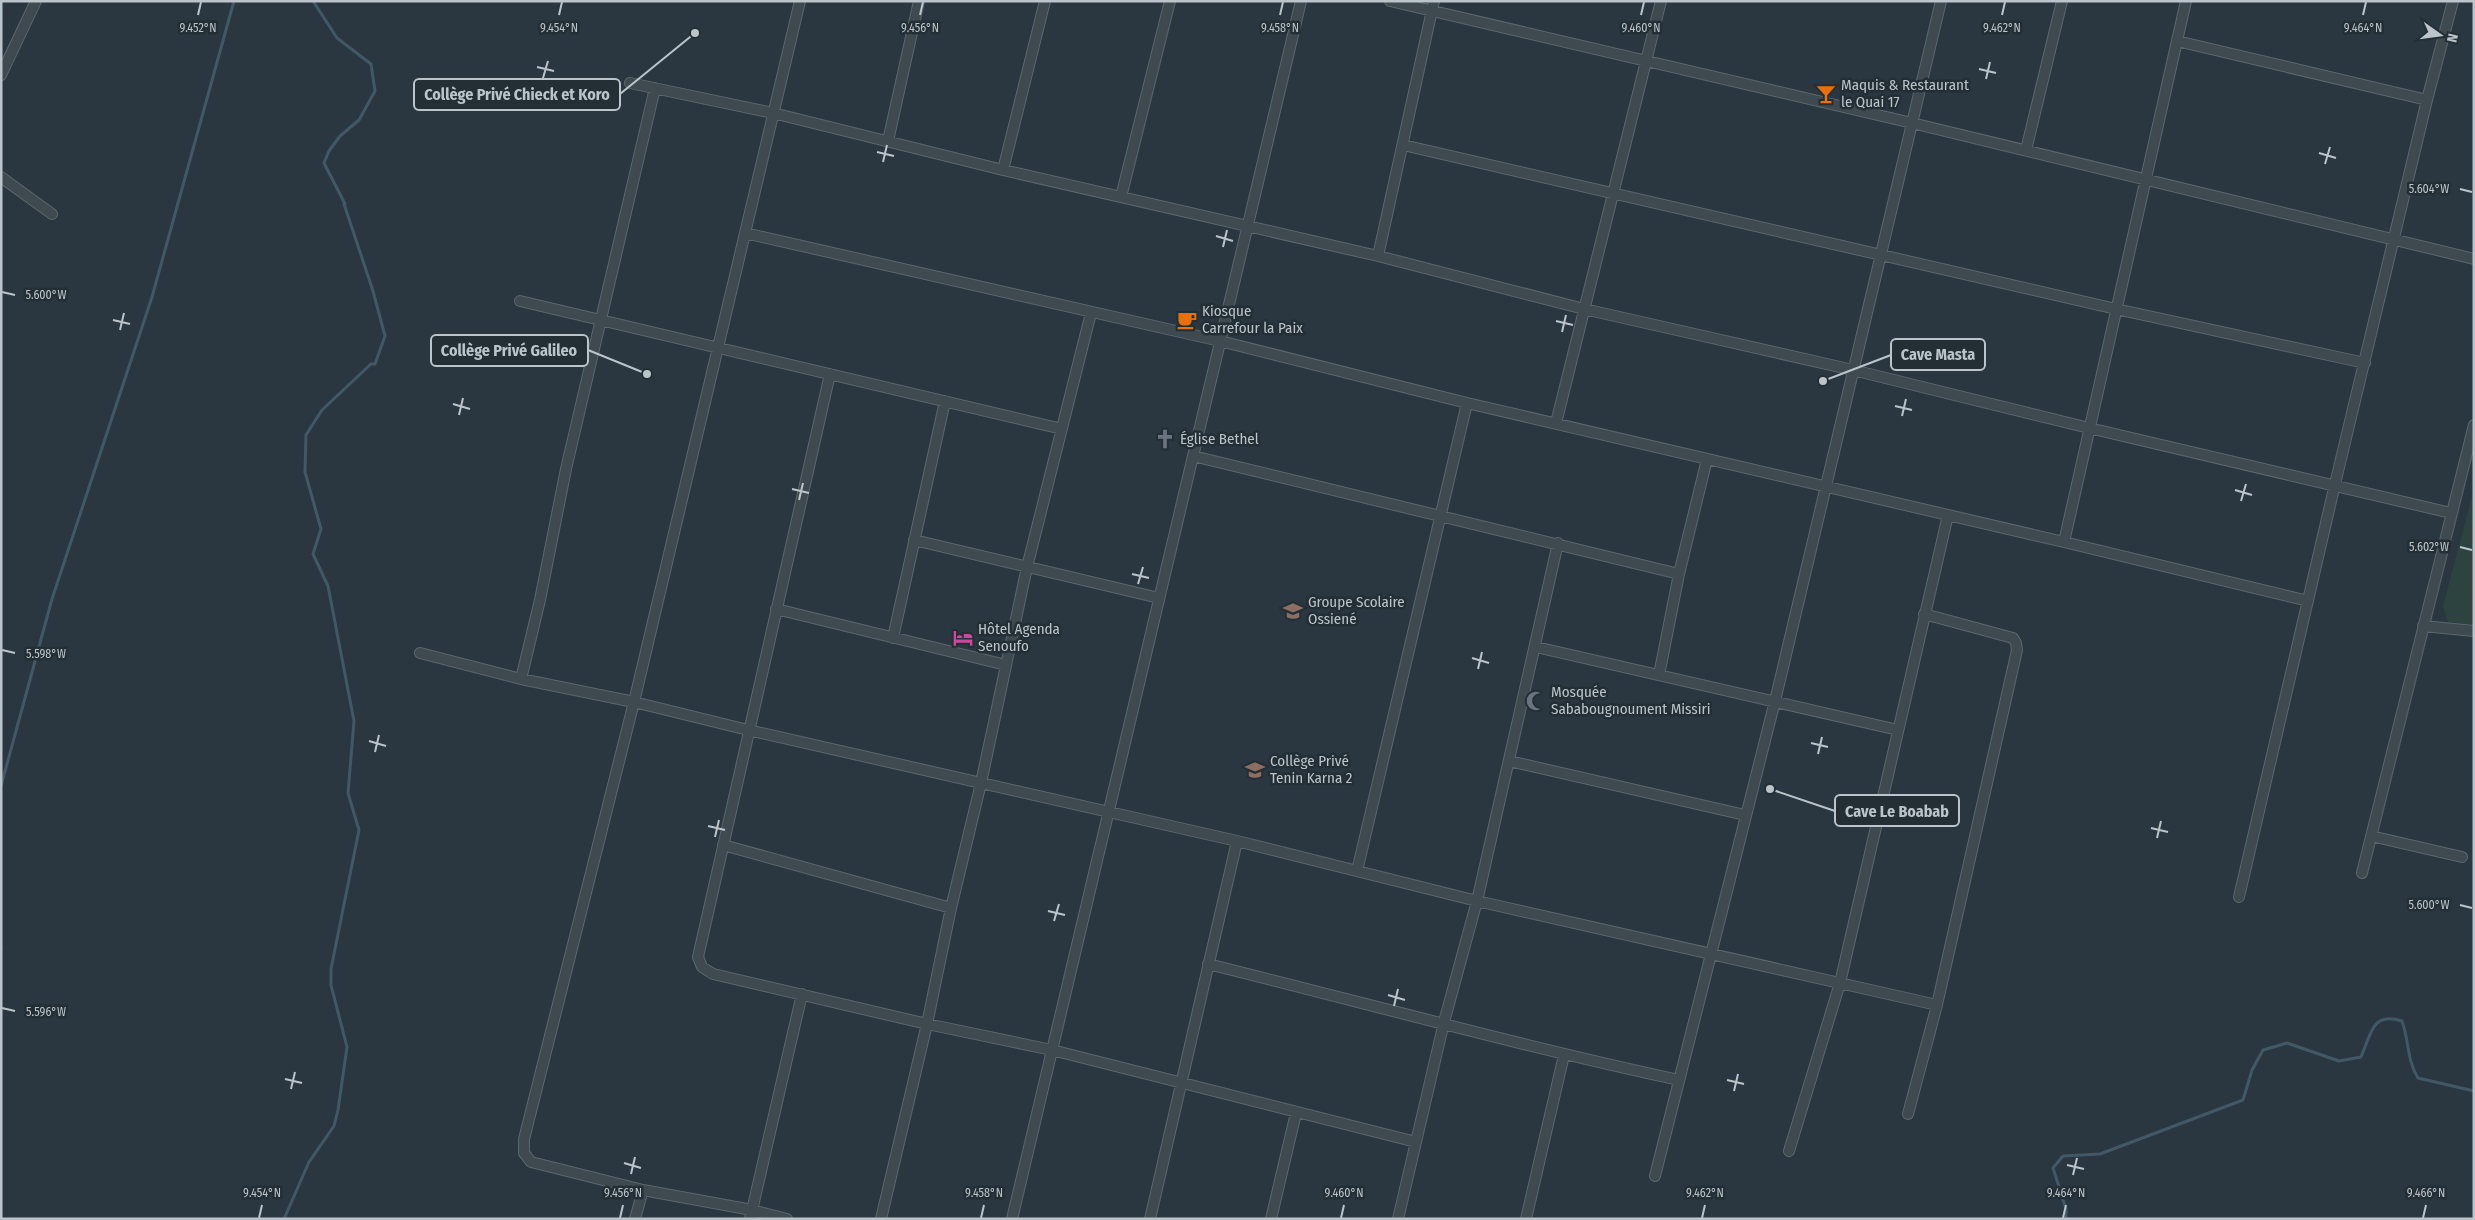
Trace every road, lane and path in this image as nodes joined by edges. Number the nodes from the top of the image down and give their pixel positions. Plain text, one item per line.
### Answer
1 (36, 1) edge
2 (800, 1) edge
3 (919, 1) edge
4 (1045, 1) edge
5 (1170, 1) edge
6 (1301, 1) edge
7 (1390, 1) edge
8 (1661, 1) edge
9 (2062, 1) edge
10 (2186, 1) edge
11 (2453, 1) edge
12 (1938, 2) edge
13 (1433, 6) edge
14 (2177, 41) junction
15 (1647, 60) junction
16 (1, 75) edge
17 (630, 82) dead end
18 (655, 88) junction
19 (2427, 100) junction
20 (773, 113) junction
21 (1912, 123) junction
22 (888, 141) junction
23 (1403, 144) junction
24 (2026, 150) junction
25 (1004, 170) junction
26 (1, 177) edge
27 (2145, 181) junction
28 (1615, 193) junction
29 (1121, 197) junction
30 (52, 214) dead end
31 (1247, 226) junction
32 (745, 233) junction
33 (2394, 239) junction
34 (1880, 253) junction
35 (1378, 256) junction
36 (2474, 260) edge
37 (520, 301) dead end
38 (1584, 308) junction
39 (2116, 309) junction
40 (1091, 314) junction
41 (602, 321) junction
42 (1220, 341) junction
43 (719, 348) junction
44 (2365, 363) junction
45 (1853, 370) junction
46 (830, 374) junction
47 (945, 401) junction
48 (1467, 403) junction
49 (1556, 423) junction
50 (2474, 425) edge
51 (2089, 428) junction
52 (1062, 429) junction
53 (1193, 456) junction
54 (1707, 459) junction
55 (2335, 484) junction
56 (1826, 486) junction
57 (2451, 513) junction
58 (1948, 514) junction
59 (1439, 518) junction
60 (914, 540) junction
61 (2064, 542) junction
62 (1558, 543) junction
63 (1027, 567) junction
64 (1679, 574) junction
65 (1159, 598) junction
66 (2308, 601) junction
67 (776, 610) junction
68 (1924, 614) junction
69 (2423, 626) junction
70 (2474, 631) edge
71 (893, 638) junction
72 (1536, 647) junction
73 (420, 653) dead end
74 (1006, 665) junction
75 (1659, 676) junction
76 (521, 679) junction
77 (1775, 701) junction
78 (634, 702) junction
79 (748, 730) junction
80 (1898, 730) junction
81 (1509, 761) junction
82 (981, 784) junction
83 (1109, 812) junction
84 (1744, 815) junction
85 (2371, 836) junction
86 (1237, 842) junction
87 (723, 845) junction
88 (2462, 858) dead end
89 (1357, 871) junction
90 (2362, 873) dead end
91 (2239, 897) dead end
92 (1476, 901) junction
93 (951, 908) junction
94 (1711, 953) junction
95 (1208, 964) junction
96 (1840, 983) junction
97 (802, 994) junction
98 (1937, 1005) junction
99 (1444, 1022) junction
100 (927, 1024) junction
101 (1052, 1050) junction
102 (1564, 1055) junction
103 (1679, 1080) junction
104 (1180, 1084) junction
105 (1296, 1113) junction
106 (1908, 1114) dead end
107 (1416, 1142) junction
108 (1789, 1151) dead end
109 (1655, 1176) dead end
110 (643, 1190) junction
111 (751, 1214) edge
112 (635, 1219) edge
113 (787, 1219) edge
114 (881, 1219) edge
115 (1012, 1219) edge
116 (1150, 1219) edge
117 (1271, 1219) edge
118 (1398, 1219) edge
119 (1526, 1219) edge

1 - 16 street
2 - 20 street
3 - 22 street
4 - 25 street
5 - 29 street
6 - 31 street
7 - 13 street
8 - 15 street
9 - 24 street
10 - 14 street
11 - 19 street
12 - 21 street
13 - 15 street
13 - 23 street
14 - 19 street
14 - 27 street
15 - 21 street
15 - 28 street
17 - 18 street
18 - 20 street
18 - 41 street
19 - 33 street
20 - 22 street
20 - 32 street
21 - 24 street
21 - 34 street
22 - 25 street
23 - 28 street
23 - 35 street
24 - 27 street
25 - 29 street
26 - 30 street
27 - 33 street
27 - 39 street
28 - 34 street
28 - 38 street
29 - 31 street
31 - 35 street
31 - 42 street
32 - 40 street
32 - 43 street
33 - 36 street
33 - 44 street
34 - 39 street
34 - 45 street
35 - 38 street
37 - 41 street
38 - 45 street
38 - 49 street
39 - 44 street
39 - 51 street
40 - 42 street
40 - 52 street
41 - 43 street
41 - 76 street
42 - 48 street
42 - 53 street
43 - 46 street
43 - 78 street
44 - 55 street
45 - 51 street
45 - 56 street
46 - 47 street
46 - 67 street
47 - 52 street
47 - 60 street
48 - 49 street
48 - 59 street
49 - 54 street
50 - 57 street
51 - 55 street
51 - 61 street
52 - 63 street
53 - 59 street
53 - 65 street
54 - 56 street
54 - 64 street
55 - 57 street
55 - 66 street
56 - 58 street
56 - 77 street
57 - 69 street
58 - 61 street
58 - 68 street
59 - 62 street
59 - 89 street
60 - 63 street
60 - 71 street
61 - 66 street
62 - 64 street
62 - 72 street
63 - 65 street
63 - 74 street
64 - 75 street
65 - 83 street
66 - 91 street
67 - 71 street
67 - 79 street
68 - 80 street
68 - 98 street
69 - 70 street
69 - 85 street
71 - 74 street
72 - 75 street
72 - 81 street
73 - 76 street
74 - 82 street
75 - 77 street
76 - 78 street
77 - 80 street
77 - 84 street
78 - 79 street
78 - 110 street
79 - 82 street
79 - 87 street
80 - 96 street
81 - 84 street
81 - 92 street
82 - 83 street
82 - 93 street
83 - 86 street
83 - 101 street
84 - 94 street
85 - 88 street
85 - 90 street
86 - 89 street
86 - 95 street
87 - 93 street
87 - 97 street
89 - 92 street
92 - 94 street
92 - 99 street
93 - 100 street
94 - 96 street
94 - 103 street
95 - 99 street
95 - 104 street
96 - 98 street
96 - 108 street
97 - 100 street
97 - 111 street
98 - 106 street
99 - 102 street
99 - 107 street
100 - 101 street
100 - 114 street
101 - 104 street
101 - 115 street
102 - 103 street
102 - 119 street
103 - 109 street
104 - 105 street
104 - 116 street
105 - 107 street
105 - 117 street
107 - 118 street
110 - 111 street
110 - 112 street
111 - 113 street

